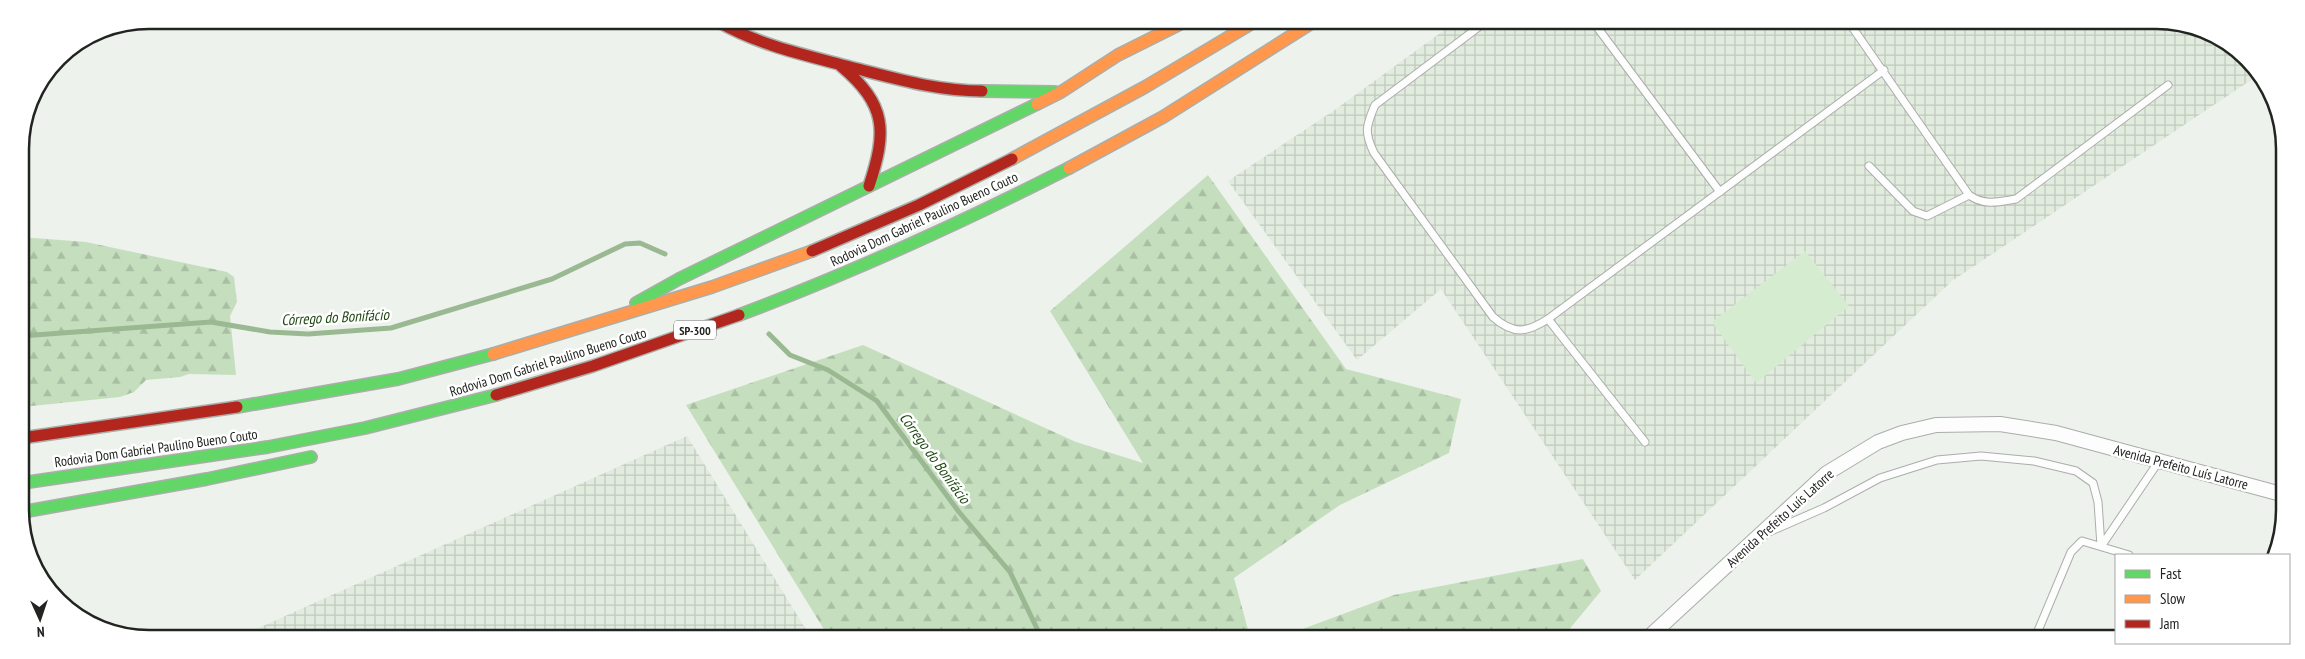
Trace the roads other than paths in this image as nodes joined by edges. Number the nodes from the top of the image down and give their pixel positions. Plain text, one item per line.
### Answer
1 (742, 29) edge
2 (1170, 29) edge
3 (1243, 29) edge
4 (1302, 29) edge
5 (1311, 29) edge
6 (1476, 29) edge
7 (1598, 29) edge
8 (1854, 29) edge
9 (1249, 63) junction
10 (840, 66) junction
11 (1884, 70) junction
12 (2168, 85) dead end
13 (1061, 92) junction
14 (1869, 166) dead end
15 (869, 186) junction
16 (1720, 192) junction
17 (1969, 195) junction
18 (832, 279) junction
19 (608, 319) junction
20 (1548, 319) junction
21 (662, 354) dead end
22 (29, 437) edge
23 (1646, 442) dead end
24 (325, 453) dead end
25 (2159, 461) junction
26 (29, 481) edge
27 (2276, 493) edge
28 (29, 511) edge
29 (1757, 537) junction
30 (2101, 546) junction
31 (2126, 554) edge
32 (1657, 630) edge
33 (2038, 630) edge

1 - 10 main road
2 - 13 main road
3 - 19 main road, Rodovia Dom Gabriel Paulino Bueno Couto / SP-300
4 - 9 main road, Rodovia Dom Gabriel Paulino Bueno Couto / SP-300
5 - 9 main road
6 - 20 lane
7 - 16 lane
8 - 11 lane
9 - 18 main road, Rodovia Dom Gabriel Paulino Bueno Couto / SP-300
10 - 13 main road
10 - 15 main road
11 - 16 lane
11 - 17 lane
12 - 17 lane
13 - 15 main road
14 - 17 lane
15 - 19 main road
16 - 20 lane
18 - 21 main road
18 - 26 main road, Rodovia Dom Gabriel Paulino Bueno Couto / SP-300
19 - 22 main road, Rodovia Dom Gabriel Paulino Bueno Couto / SP-300
20 - 23 lane
24 - 28 main road
25 - 27 street, Avenida Prefeito Luís Latorre
25 - 29 street, Avenida Prefeito Luís Latorre
25 - 30 lane
29 - 30 lane
29 - 32 street, Avenida Prefeito Luís Latorre
30 - 31 lane
30 - 33 lane

